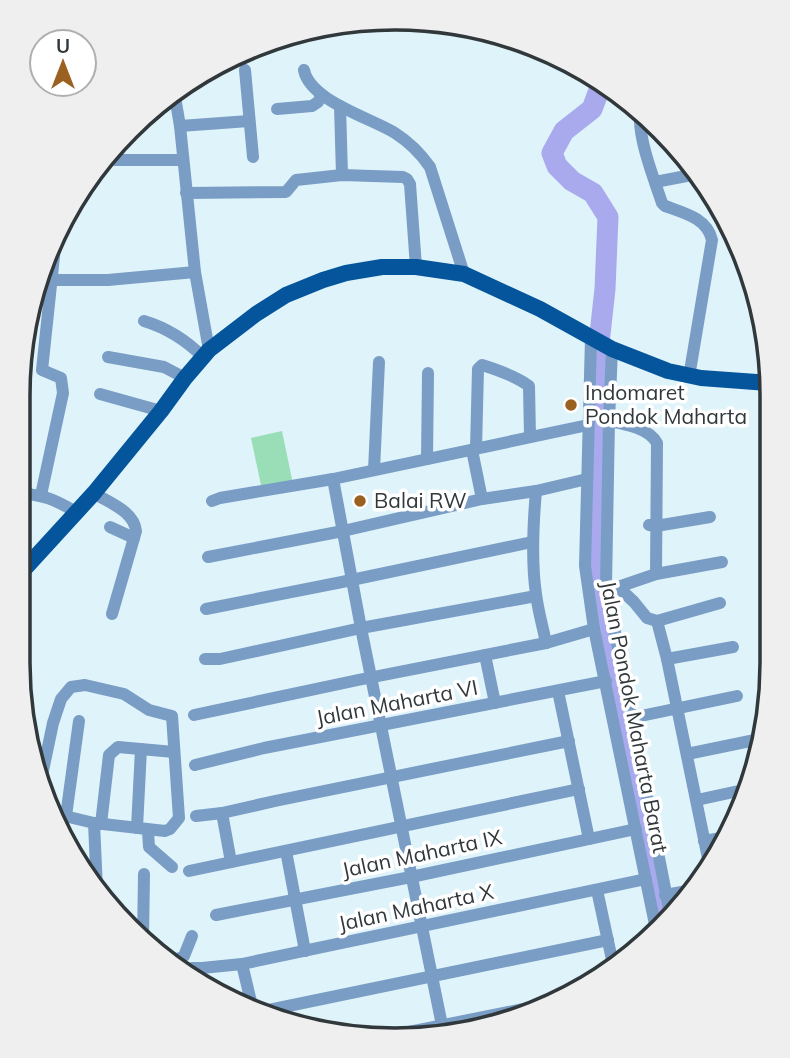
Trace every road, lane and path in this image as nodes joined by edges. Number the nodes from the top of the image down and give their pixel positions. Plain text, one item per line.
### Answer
1 (245, 70) dead end
2 (304, 70) dead end
3 (322, 94) junction
4 (176, 103) edge
5 (340, 106) junction
6 (277, 109) dead end
7 (249, 121) junction
8 (180, 126) junction
9 (643, 127) edge
10 (253, 157) dead end
11 (115, 160) edge
12 (183, 160) junction
13 (342, 175) junction
14 (687, 176) edge
15 (655, 182) junction
16 (186, 193) junction
17 (416, 267) junction
18 (195, 272) junction
19 (464, 274) junction
20 (48, 280) edge
21 (45, 292) edge
22 (144, 321) dead end
23 (600, 343) junction
24 (206, 353) junction
25 (107, 356) dead end
26 (379, 362) dead end
27 (428, 373) dead end
28 (689, 377) junction
29 (185, 378) junction
30 (759, 382) edge
31 (100, 394) dead end
32 (161, 411) junction
33 (609, 421) junction
34 (588, 425) junction
35 (530, 437) junction
36 (474, 449) junction
37 (427, 459) junction
38 (374, 470) junction
39 (333, 479) junction
40 (587, 480) junction
41 (536, 491) junction
42 (94, 493) junction
43 (30, 494) edge
44 (41, 495) junction
45 (482, 499) junction
46 (212, 501) dead end
47 (76, 512) junction
48 (709, 517) dead end
49 (653, 525) junction
50 (110, 527) dead end
51 (343, 531) junction
52 (134, 538) junction
53 (532, 542) junction
54 (208, 557) dead end
55 (722, 562) dead end
56 (30, 563) edge
57 (656, 574) junction
58 (352, 580) junction
59 (612, 587) junction
60 (536, 596) junction
61 (720, 603) dead end
62 (206, 608) dead end
63 (112, 614) dead end
64 (657, 621) junction
65 (361, 628) junction
66 (594, 629) junction
67 (546, 643) junction
68 (733, 647) dead end
69 (485, 655) junction
70 (205, 659) dead end
71 (667, 659) junction
72 (370, 677) junction
73 (606, 681) junction
74 (558, 691) junction
75 (737, 696) dead end
76 (495, 703) junction
77 (677, 708) junction
78 (194, 715) dead end
79 (631, 718) junction
80 (79, 721) dead end
81 (380, 726) junction
82 (569, 741) junction
83 (752, 741) edge
84 (141, 749) junction
85 (174, 752) junction
86 (687, 754) junction
87 (44, 765) edge
88 (195, 765) dead end
89 (391, 777) junction
90 (579, 789) junction
91 (737, 791) edge
92 (697, 800) junction
93 (222, 813) junction
94 (63, 815) edge
95 (66, 816) junction
96 (195, 816) dead end
97 (97, 824) junction
98 (401, 827) junction
99 (143, 829) junction
100 (636, 829) junction
101 (589, 839) junction
102 (715, 839) edge
103 (704, 841) junction
104 (286, 851) junction
105 (706, 854) edge
106 (231, 862) junction
107 (172, 867) dead end
108 (189, 871) dead end
109 (97, 874) edge
110 (144, 874) dead end
111 (411, 877) junction
112 (646, 879) junction
113 (597, 890) junction
114 (679, 892) edge
115 (665, 895) junction
116 (295, 900) junction
117 (668, 906) edge
118 (216, 915) dead end
119 (654, 920) edge
120 (143, 927) edge
121 (422, 927) junction
122 (192, 936) dead end
123 (608, 940) junction
124 (305, 951) junction
125 (612, 957) edge
126 (180, 958) edge
127 (242, 964) junction
128 (194, 968) edge
129 (432, 977) junction
130 (250, 998) edge
131 (277, 1008) edge
132 (442, 1025) edge

1 - 7 street
2 - 3 street
3 - 5 street
3 - 6 street
4 - 8 street
5 - 13 street
5 - 19 street
7 - 8 street
7 - 10 street
8 - 12 street
9 - 15 street
11 - 12 street
12 - 16 street
13 - 16 street
13 - 17 street
14 - 15 street
15 - 28 street
16 - 18 street
17 - 19 main road
17 - 24 main road
18 - 20 street
18 - 24 street
19 - 23 main road
21 - 44 street
22 - 24 street
23 - 28 main road
23 - 33 street, Jalan Pondok Maharta Barat
23 - 34 street, Jalan Pondok Maharta Barat
24 - 29 main road
25 - 29 street
26 - 38 street
27 - 37 street
28 - 30 main road
29 - 32 main road
31 - 32 street
32 - 42 main road
33 - 49 street
33 - 59 street, Jalan Pondok Maharta Barat
34 - 35 street
34 - 40 street, Jalan Pondok Maharta Barat
35 - 36 street
35 - 36 street
36 - 37 street
36 - 45 street
37 - 38 street
38 - 39 street
39 - 46 street
39 - 51 street
40 - 41 street
40 - 66 street, Jalan Pondok Maharta Barat
41 - 45 street
41 - 53 street
42 - 47 main road
42 - 52 street
43 - 44 street
44 - 47 street
45 - 51 street
47 - 56 main road
48 - 49 street
49 - 57 street
50 - 52 street
51 - 54 street
51 - 58 street
52 - 63 street
53 - 58 street
53 - 60 street
55 - 57 street
57 - 59 street
58 - 62 street
58 - 65 street
59 - 64 street
59 - 79 street, Jalan Pondok Maharta Barat
60 - 65 street
60 - 67 street
61 - 64 street
64 - 71 street
65 - 70 street
65 - 72 street
66 - 67 street
66 - 73 street, Jalan Pondok Maharta Barat
67 - 69 street
68 - 71 street
69 - 72 street
69 - 76 street
71 - 77 street
72 - 78 street
72 - 81 street
73 - 74 street, Jalan Maharta VI
73 - 100 street, Jalan Pondok Maharta Barat
74 - 76 street, Jalan Maharta VI
74 - 82 street
75 - 77 street
76 - 81 street, Jalan Maharta VI
77 - 79 street
77 - 86 street
79 - 115 street, Jalan Pondok Maharta Barat
80 - 95 street
81 - 88 street, Jalan Maharta VI
81 - 89 street
82 - 89 street
82 - 90 street
83 - 86 street
84 - 85 street
84 - 97 street
84 - 99 street
85 - 87 street
85 - 99 street
86 - 92 street
89 - 93 street
89 - 98 street
90 - 98 street
90 - 101 street
91 - 92 street
92 - 103 street
93 - 96 street
93 - 106 street
94 - 95 street
95 - 97 street
97 - 99 street
97 - 109 street
98 - 104 street
98 - 111 street
99 - 107 street
100 - 101 street, Jalan Maharta IX
100 - 112 street, Jalan Pondok Maharta Barat
101 - 111 street, Jalan Maharta IX
102 - 103 street
103 - 105 street
104 - 106 street
104 - 116 street
106 - 108 street
110 - 120 street
111 - 116 street, Jalan Maharta IX
111 - 121 street
112 - 113 street, Jalan Maharta X
112 - 119 street, Jalan Pondok Maharta Barat
113 - 121 street, Jalan Maharta X
113 - 123 street
114 - 115 street
115 - 117 street, Jalan Pondok Maharta Barat
116 - 118 street, Jalan Maharta IX
116 - 124 street
121 - 124 street, Jalan Maharta X
121 - 129 street
122 - 126 street
123 - 125 street
123 - 129 street
124 - 127 street, Jalan Maharta X
127 - 128 street, Jalan Maharta X
127 - 130 street
129 - 131 street
129 - 132 street

